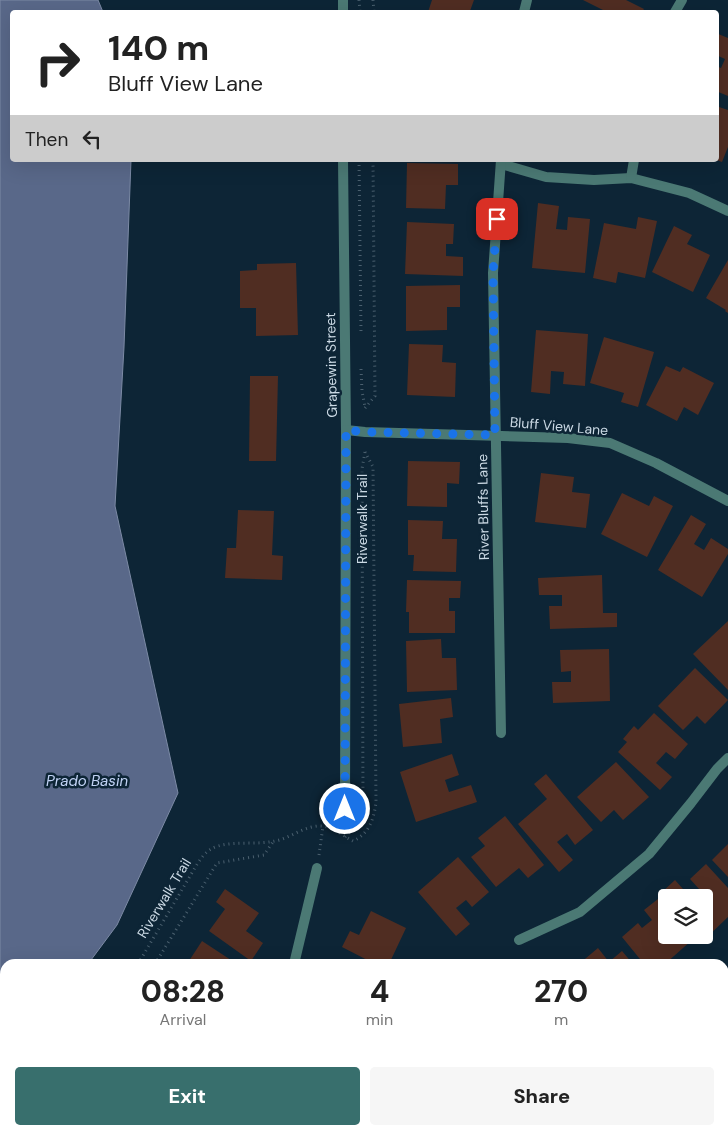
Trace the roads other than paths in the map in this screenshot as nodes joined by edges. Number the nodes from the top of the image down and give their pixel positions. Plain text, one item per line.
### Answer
1 (343, 162) edge
2 (501, 162) edge
3 (634, 162) edge
4 (631, 178) junction
5 (728, 211) edge
6 (346, 430) junction
7 (495, 435) junction
8 (728, 501) edge
9 (500, 733) dead end
10 (728, 758) edge
11 (345, 809) dead end
12 (317, 868) road end
13 (519, 940) dead end
14 (295, 959) edge

1 - 6 street, Grapewin Street
2 - 4 street
2 - 7 street, River Bluffs Lane
3 - 4 street
4 - 5 street
6 - 7 street, Bluff View Lane
6 - 11 street, Grapewin Street
7 - 8 street, Bluff View Lane
7 - 9 street, River Bluffs Lane
10 - 13 street
12 - 14 street

